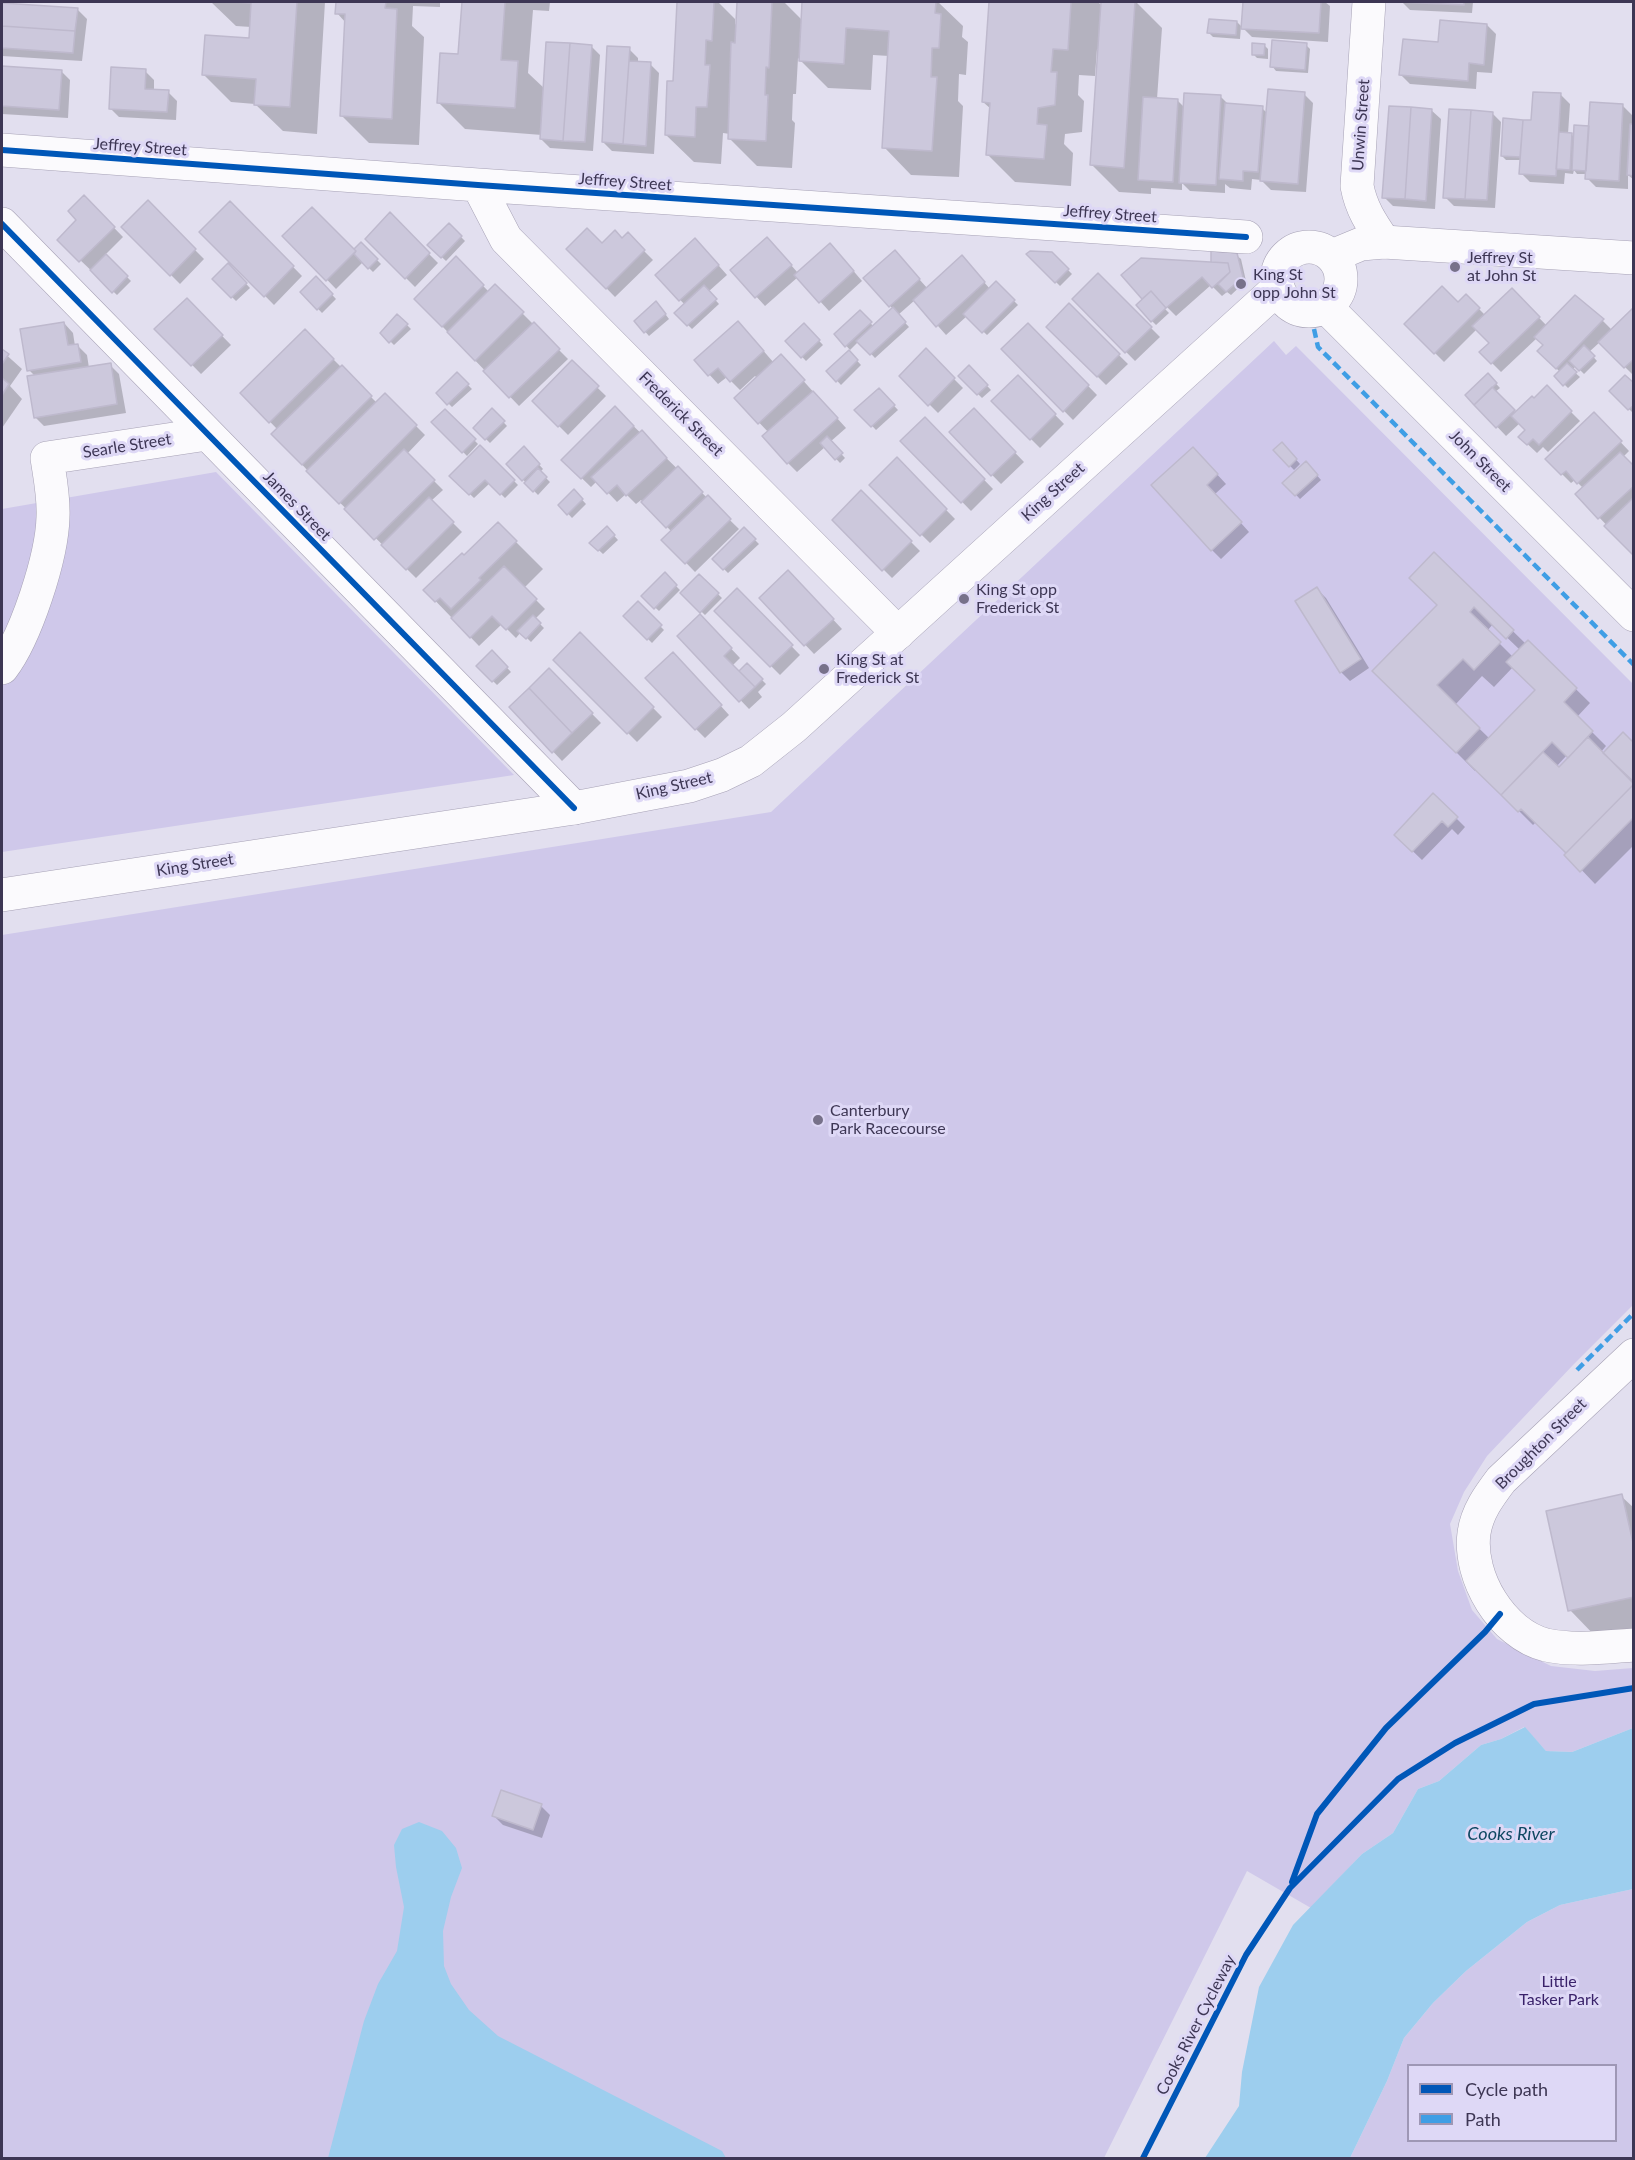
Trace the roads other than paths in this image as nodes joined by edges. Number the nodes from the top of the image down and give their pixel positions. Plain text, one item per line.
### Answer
1 (1369, 2) edge
2 (2, 150) edge
3 (478, 185) junction
4 (2, 224) edge
5 (1246, 237) dead end
6 (1384, 242) junction
7 (1332, 256) junction
8 (1634, 258) edge
9 (1278, 288) junction
10 (1326, 308) junction
11 (207, 434) junction
12 (1634, 615) edge
13 (898, 633) junction
14 (2, 668) edge
15 (574, 808) junction
16 (2, 895) edge
17 (1634, 1355) edge
18 (1634, 1645) edge

1 - 6 street, Unwin Street
2 - 3 street, Jeffrey Street
3 - 5 street, Jeffrey Street
3 - 13 street, Frederick Street
4 - 11 street, James Street
6 - 7 street
6 - 8 street
7 - 9 street
7 - 10 street
9 - 10 street
9 - 13 street, King Street
10 - 12 street, John Street
11 - 14 street, Searle Street
11 - 15 street, James Street
13 - 15 street, King Street
15 - 16 street, King Street
17 - 18 street, Broughton Street

